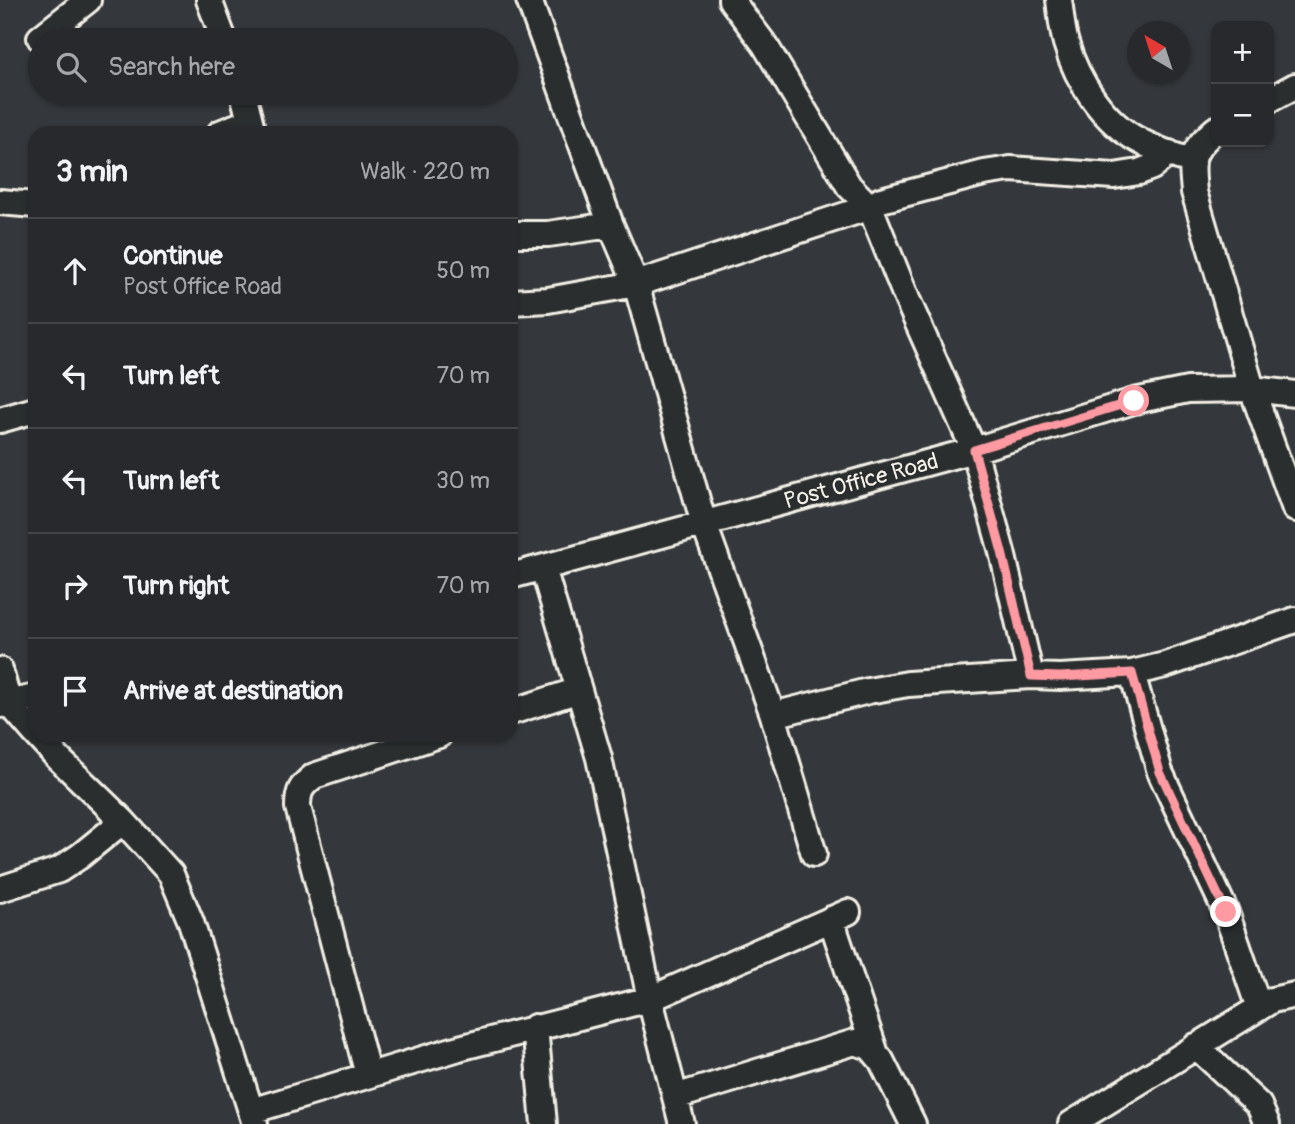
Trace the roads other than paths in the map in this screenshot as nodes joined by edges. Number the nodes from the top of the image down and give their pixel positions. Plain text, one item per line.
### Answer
1 (88, 0) edge
2 (209, 0) edge
3 (529, 0) edge
4 (731, 0) edge
5 (1059, 0) edge
6 (53, 28) edge
7 (220, 28) edge
8 (1295, 86) edge
9 (1274, 97) edge
10 (246, 105) edge
11 (251, 126) edge
12 (1211, 133) edge
13 (1180, 158) junction
14 (0, 202) edge
15 (28, 204) edge
16 (870, 207) junction
17 (611, 225) junction
18 (518, 234) edge
19 (636, 284) junction
20 (518, 302) edge
21 (1252, 389) junction
22 (1295, 394) edge
23 (28, 412) edge
24 (0, 420) edge
25 (974, 450) junction
26 (1295, 509) edge
27 (704, 524) junction
28 (542, 568) junction
29 (518, 574) edge
30 (1295, 620) edge
31 (0, 670) edge
32 (1132, 673) junction
33 (1031, 676) junction
34 (579, 690) junction
35 (28, 699) edge
36 (4, 704) edge
37 (518, 710) edge
38 (773, 715) junction
39 (28, 726) edge
40 (43, 742) edge
41 (418, 742) edge
42 (123, 821) junction
43 (814, 853) dead end
44 (0, 889) edge
45 (1295, 995) edge
46 (650, 999) junction
47 (1259, 1008) junction
48 (535, 1027) junction
49 (1196, 1046) junction
50 (876, 1054) junction
51 (368, 1076) junction
52 (675, 1097) junction
53 (253, 1117) edge
54 (544, 1124) edge
55 (682, 1124) edge
56 (913, 1124) edge
57 (1071, 1124) edge
58 (1267, 1124) edge

1 - 6 street
2 - 7 street
3 - 17 street
4 - 16 street
5 - 13 street
8 - 9 street
10 - 11 street
12 - 13 street
13 - 16 street
13 - 21 street
14 - 15 street
16 - 19 street
16 - 25 street
17 - 18 street
17 - 19 street
19 - 20 street
19 - 27 street
21 - 22 street, Post Office Road
21 - 25 street, Post Office Road
21 - 26 street
23 - 24 street
25 - 27 street, Post Office Road
25 - 33 street
27 - 28 street, Post Office Road
27 - 38 street
28 - 29 street, Post Office Road
28 - 34 street
30 - 32 street
31 - 36 street
32 - 33 street
32 - 47 street
33 - 38 street
34 - 37 street
34 - 46 street
35 - 36 street
36 - 39 street
38 - 43 street
40 - 42 street
41 - 51 street
42 - 44 street
42 - 53 street
45 - 47 street
46 - 48 street
46 - 50 street
46 - 52 street
47 - 49 street
48 - 51 street
48 - 54 street
49 - 57 street
49 - 58 street
50 - 52 street
50 - 56 street
51 - 53 street
52 - 55 street

